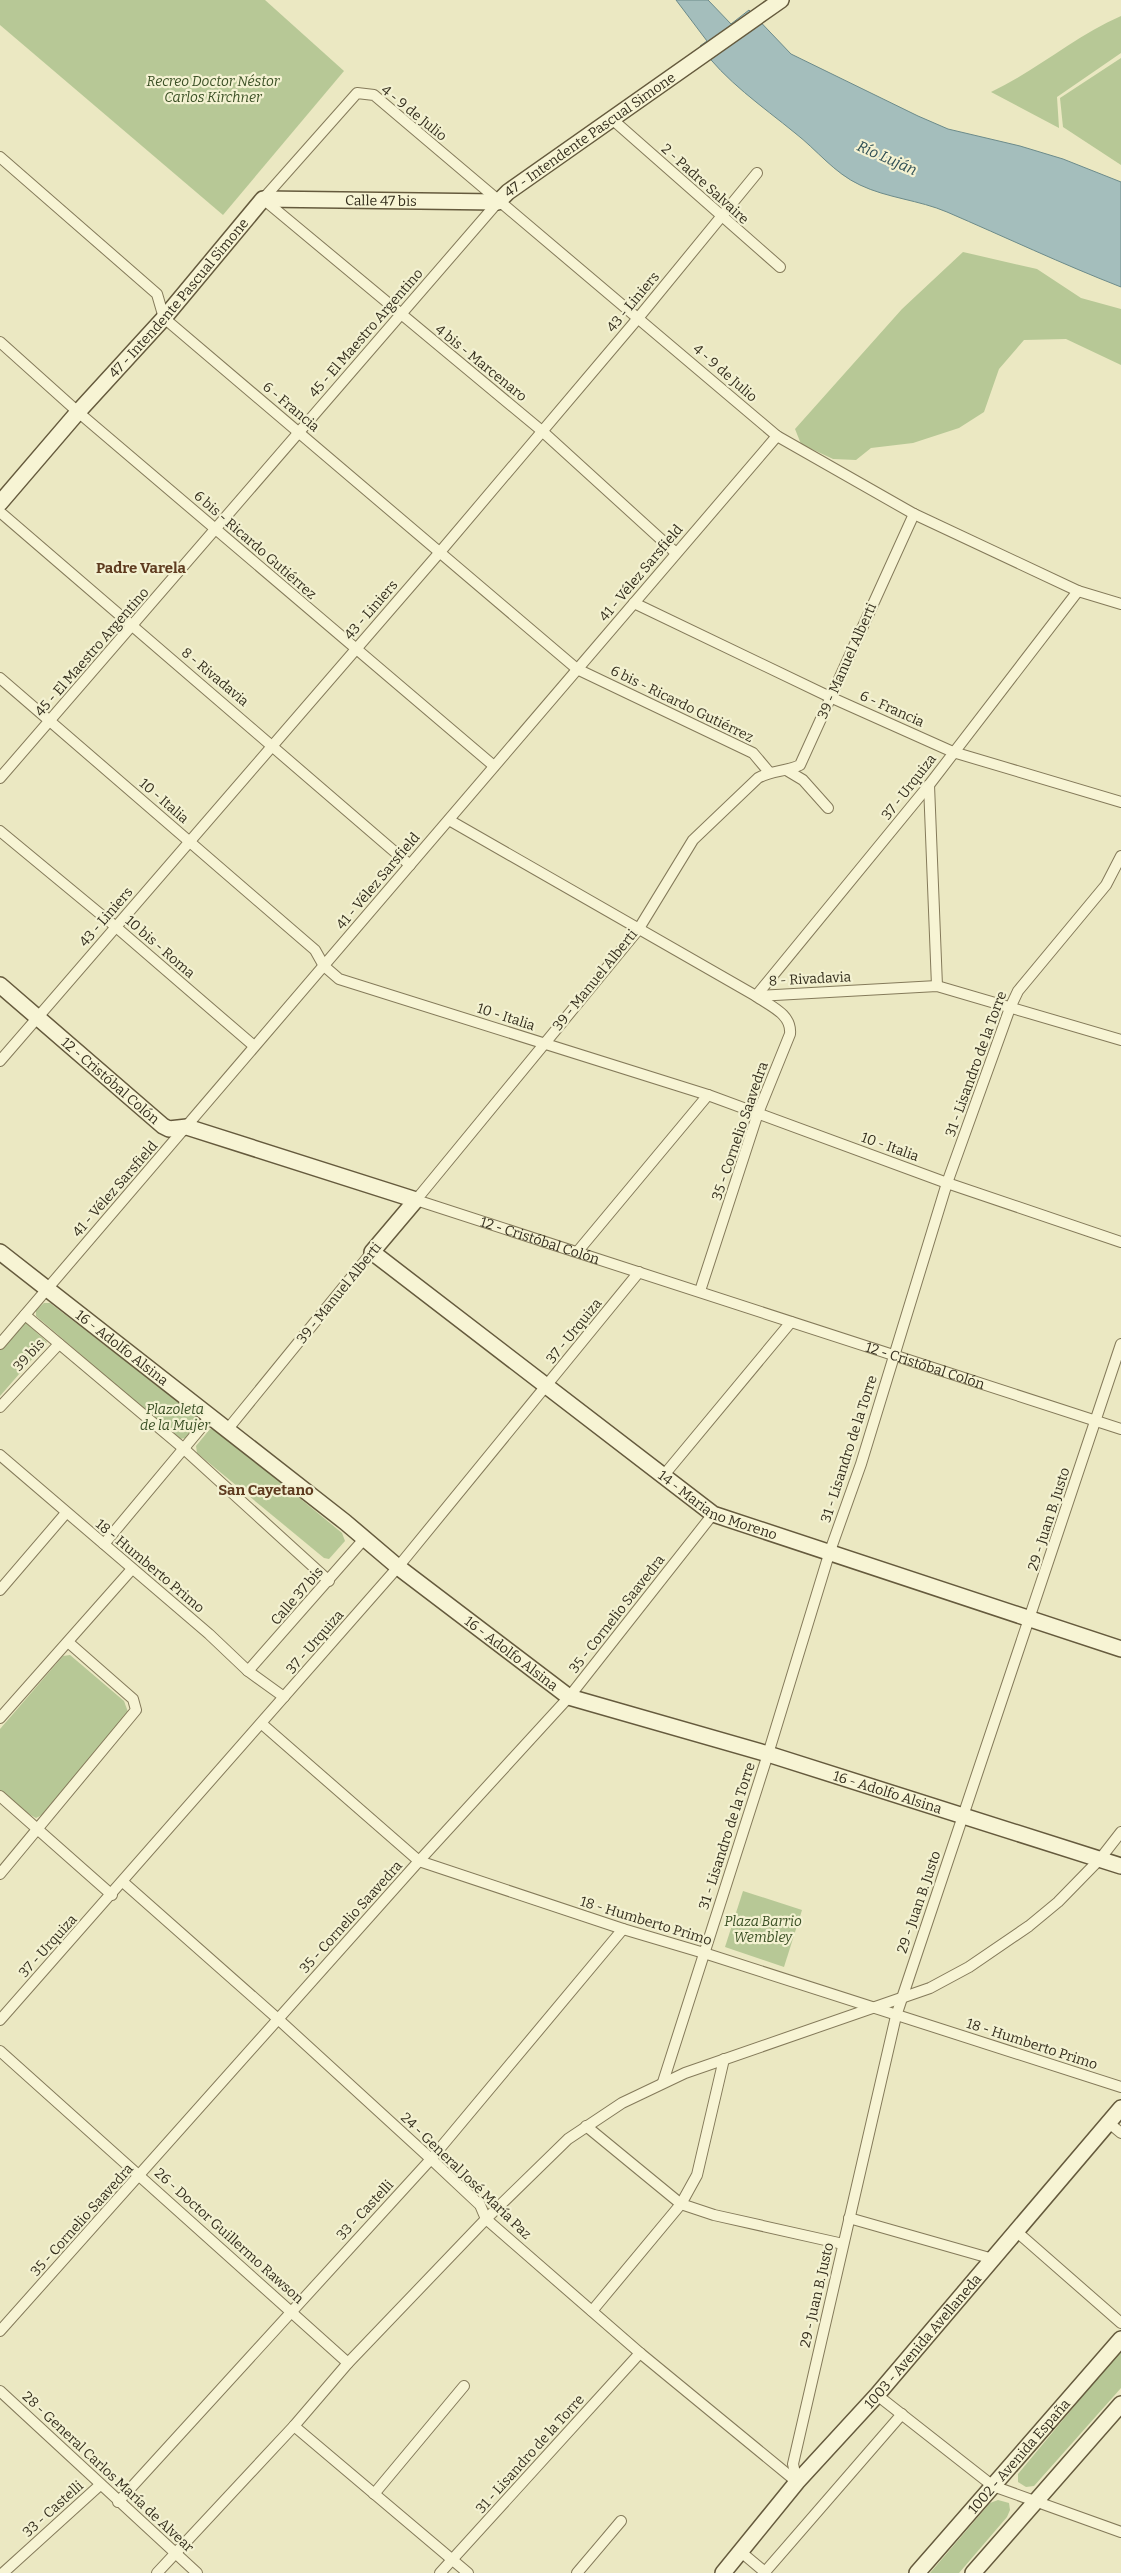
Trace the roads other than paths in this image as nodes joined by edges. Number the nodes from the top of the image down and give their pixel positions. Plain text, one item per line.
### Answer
1 (776, 4) edge
2 (357, 93) joint
3 (613, 120) junction
4 (0, 157) edge
5 (757, 173) dead end
6 (263, 199) junction
7 (498, 202) junction
8 (721, 217) junction
9 (780, 267) dead end
10 (399, 314) junction
11 (639, 317) junction
12 (164, 318) junction
13 (0, 342) edge
14 (78, 412) junction
15 (542, 431) junction
16 (299, 432) junction
17 (777, 436) junction
18 (0, 503) edge
19 (0, 512) edge
20 (914, 514) junction
21 (216, 530) junction
22 (440, 552) junction
23 (676, 553) junction
24 (1078, 591) junction
25 (634, 603) junction
26 (1121, 604) edge
27 (132, 625) junction
28 (356, 649) junction
29 (577, 669) junction
30 (0, 678) edge
31 (830, 697) junction
32 (50, 721) junction
33 (274, 746) junction
34 (953, 752) junction
35 (494, 766) junction
36 (788, 771) junction
37 (769, 772) junction
38 (0, 778) edge
39 (929, 784) junction
40 (1121, 802) edge
41 (828, 808) dead end
42 (449, 820) junction
43 (0, 831) edge
44 (190, 842) junction
45 (1121, 856) edge
46 (410, 865) junction
47 (116, 927) junction
48 (638, 930) junction
49 (324, 966) junction
50 (0, 985) edge
51 (937, 986) junction
52 (756, 996) junction
53 (1010, 1008) junction
54 (38, 1016) junction
55 (1121, 1040) edge
56 (543, 1043) junction
57 (254, 1046) junction
58 (0, 1061) edge
59 (708, 1095) junction
60 (758, 1113) junction
61 (187, 1127) junction
62 (947, 1183) junction
63 (416, 1200) junction
64 (1121, 1242) edge
65 (578, 1251) junction
66 (0, 1252) edge
67 (372, 1252) junction
68 (639, 1272) junction
69 (46, 1290) junction
70 (700, 1291) junction
71 (25, 1316) junction
72 (791, 1322) junction
73 (0, 1344) edge
74 (58, 1344) junction
75 (1121, 1344) edge
76 (894, 1356) junction
77 (548, 1385) junction
78 (0, 1407) edge
79 (210, 1417) junction
80 (1095, 1420) junction
81 (1121, 1429) edge
82 (227, 1430) junction
83 (183, 1448) junction
84 (0, 1455) edge
85 (664, 1475) junction
86 (66, 1513) junction
87 (713, 1514) junction
88 (365, 1538) junction
89 (104, 1544) junction
90 (830, 1551) junction
91 (398, 1567) junction
92 (132, 1569) junction
93 (328, 1581) junction
94 (0, 1590) edge
95 (1030, 1618) junction
96 (68, 1642) junction
97 (1121, 1649) edge
98 (248, 1671) junction
99 (284, 1697) junction
100 (569, 1697) junction
101 (0, 1718) edge
102 (262, 1724) junction
103 (768, 1754) junction
104 (0, 1796) edge
105 (963, 1817) junction
106 (38, 1829) junction
107 (1121, 1832) edge
108 (1100, 1859) junction
109 (419, 1861) junction
110 (1121, 1866) edge
111 (0, 1874) edge
112 (123, 1882) junction
113 (112, 1895) junction
114 (623, 1929) junction
115 (704, 1952) junction
116 (902, 1996) junction
117 (870, 2007) junction
118 (896, 2016) junction
119 (278, 2019) junction
120 (0, 2020) edge
121 (0, 2051) edge
122 (724, 2058) junction
123 (663, 2082) junction
124 (1121, 2087) edge
125 (1121, 2108) edge
126 (1109, 2123) junction
127 (586, 2126) junction
128 (1121, 2133) edge
129 (431, 2159) junction
130 (140, 2175) junction
131 (682, 2204) junction
132 (849, 2218) junction
133 (486, 2219) junction
134 (1016, 2231) junction
135 (843, 2244) junction
136 (993, 2259) junction
137 (292, 2311) junction
138 (592, 2311) junction
139 (1121, 2323) edge
140 (0, 2332) edge
141 (1121, 2339) edge
142 (640, 2353) junction
143 (348, 2363) junction
144 (464, 2386) dead end
145 (0, 2391) edge
146 (877, 2395) junction
147 (1121, 2404) edge
148 (902, 2414) junction
149 (294, 2426) junction
150 (797, 2482) junction
151 (100, 2485) junction
152 (993, 2486) junction
153 (374, 2494) junction
154 (1034, 2501) junction
155 (118, 2502) junction
156 (621, 2521) dead end
157 (1121, 2532) edge
158 (741, 2552) junction
159 (175, 2554) junction
160 (452, 2559) junction
161 (766, 2572) edge
162 (3, 2573) edge
163 (157, 2573) edge
164 (197, 2573) edge
165 (440, 2573) edge
166 (468, 2573) edge
167 (577, 2573) edge
168 (724, 2573) edge
169 (917, 2573) edge
170 (973, 2573) edge

1 - 3 street, 47 - Intendente Pascual Simone
2 - 6 street, 47 - Intendente Pascual Simone
2 - 7 street, 4 - 9 de Julio
3 - 7 street, 47 - Intendente Pascual Simone
3 - 8 street, 2 - Padre Salvaire
4 - 12 street
5 - 8 street, 43 - Liniers
6 - 7 street, Calle 47 bis
6 - 10 street, 4 bis - Marcenaro
6 - 12 street, 47 - Intendente Pascual Simone
7 - 10 street, 45 - El Maestro Argentino
7 - 11 street, 4 - 9 de Julio
8 - 9 street, 2 - Padre Salvaire
8 - 11 street, 43 - Liniers
10 - 15 street, 4 bis - Marcenaro
10 - 16 street, 45 - El Maestro Argentino
11 - 15 street, 43 - Liniers
11 - 17 street, 4 - 9 de Julio
12 - 14 street, 47 - Intendente Pascual Simone
12 - 16 street, 6 - Francia
13 - 14 street, 6 bis - Ricardo Gutiérrez
14 - 18 street, 47 - Intendente Pascual Simone
14 - 21 street, 6 bis - Ricardo Gutiérrez
15 - 22 street, 43 - Liniers
15 - 23 street, 4 bis - Marcenaro
16 - 21 street, 45 - El Maestro Argentino
16 - 22 street, 6 - Francia
17 - 20 street, 4 - 9 de Julio
17 - 23 street, 41 - Vélez Sarsfield
19 - 27 street, 8 - Rivadavia
20 - 24 street, 4 - 9 de Julio
20 - 31 street, 39 - Manuel Alberti
21 - 27 street, 45 - El Maestro Argentino
21 - 28 street, 6 bis - Ricardo Gutiérrez
22 - 28 street, 43 - Liniers
22 - 29 street, 6 - Francia
23 - 25 street, 41 - Vélez Sarsfield
24 - 26 street, 4 - 9 de Julio
24 - 34 street, 37 - Urquiza
25 - 29 street, 41 - Vélez Sarsfield
25 - 31 street, 6 - Francia
27 - 32 street, 45 - El Maestro Argentino
27 - 33 street, 8 - Rivadavia
28 - 33 street, 43 - Liniers
28 - 35 street, 6 bis - Ricardo Gutiérrez
29 - 35 street, 41 - Vélez Sarsfield
29 - 37 street, 6 bis - Ricardo Gutiérrez
30 - 32 street, 10 - Italia
31 - 34 street, 6 - Francia
31 - 36 street, 39 - Manuel Alberti
32 - 38 street, 45 - El Maestro Argentino
32 - 44 street, 10 - Italia
33 - 44 street, 43 - Liniers
33 - 46 street, 8 - Rivadavia
34 - 39 street, 37 - Urquiza
34 - 40 street, 6 - Francia
35 - 42 street, 41 - Vélez Sarsfield
36 - 37 street
36 - 41 street
37 - 48 street, 39 - Manuel Alberti
39 - 51 street
39 - 52 street, 37 - Urquiza
42 - 46 street, 41 - Vélez Sarsfield
42 - 48 street, 8 - Rivadavia
43 - 47 street, 10 bis - Roma
44 - 47 street, 43 - Liniers
44 - 49 street, 10 - Italia
45 - 53 street, 31 - Lisandro de la Torre
46 - 49 street, 41 - Vélez Sarsfield
47 - 54 street, 43 - Liniers
47 - 57 street, 10 bis - Roma
48 - 52 street, 8 - Rivadavia
48 - 56 street, 39 - Manuel Alberti
49 - 56 street, 10 - Italia
49 - 57 street, 41 - Vélez Sarsfield
50 - 54 street, 12 - Cristóbal Colón
51 - 52 street, 8 - Rivadavia
51 - 53 street, 8 - Rivadavia
52 - 60 street, 35 - Cornelio Saavedra
53 - 55 street, 8 - Rivadavia
53 - 62 street, 31 - Lisandro de la Torre
54 - 58 street, 43 - Liniers
54 - 61 street, 12 - Cristóbal Colón
56 - 59 street, 10 - Italia
56 - 63 street, 39 - Manuel Alberti
57 - 61 street, 41 - Vélez Sarsfield
59 - 60 street, 10 - Italia
59 - 65 street
60 - 62 street, 10 - Italia
60 - 70 street, 35 - Cornelio Saavedra
61 - 63 street, 12 - Cristóbal Colón
61 - 69 street, 41 - Vélez Sarsfield
62 - 64 street, 10 - Italia
62 - 76 street, 31 - Lisandro de la Torre
63 - 65 street, 12 - Cristóbal Colón
63 - 67 street, 39 - Manuel Alberti
65 - 68 street, 12 - Cristóbal Colón
66 - 69 street, 16 - Adolfo Alsina
67 - 77 street, 14 - Mariano Moreno
67 - 82 street, 39 - Manuel Alberti
68 - 70 street, 12 - Cristóbal Colón
68 - 77 street, 37 - Urquiza
69 - 71 street, 41 - Vélez Sarsfield
69 - 79 street, 16 - Adolfo Alsina
70 - 72 street, 12 - Cristóbal Colón
71 - 73 street, 41 - Vélez Sarsfield
71 - 74 street
72 - 76 street, 12 - Cristóbal Colón
72 - 85 street
74 - 78 street, 39 bis
74 - 83 street
75 - 80 street, 29 - Juan B. Justo
76 - 80 street, 12 - Cristóbal Colón
76 - 90 street, 31 - Lisandro de la Torre
77 - 85 street, 14 - Mariano Moreno
77 - 91 street, 37 - Urquiza
79 - 82 street, 16 - Adolfo Alsina
79 - 83 street
80 - 81 street, 12 - Cristóbal Colón
80 - 95 street, 29 - Juan B. Justo
82 - 88 street, 16 - Adolfo Alsina
83 - 89 street
83 - 93 street
84 - 86 street, 18 - Humberto Primo
85 - 87 street, 14 - Mariano Moreno
86 - 89 street, 18 - Humberto Primo
86 - 94 street
87 - 90 street, 14 - Mariano Moreno
87 - 100 street, 35 - Cornelio Saavedra
88 - 91 street, 16 - Adolfo Alsina
88 - 93 street, Calle 37 bis
89 - 92 street, 18 - Humberto Primo
90 - 95 street, 14 - Mariano Moreno
90 - 103 street, 31 - Lisandro de la Torre
91 - 99 street, 37 - Urquiza
91 - 100 street, 16 - Adolfo Alsina
92 - 96 street
92 - 98 street, 18 - Humberto Primo
93 - 98 street, Calle 37 bis
95 - 97 street, 14 - Mariano Moreno
95 - 105 street, 29 - Juan B. Justo
96 - 101 street
96 - 106 street
98 - 99 street, 18 - Humberto Primo
99 - 102 street, 37 - Urquiza
100 - 103 street, 16 - Adolfo Alsina
100 - 109 street, 35 - Cornelio Saavedra
102 - 109 street, 18 - Humberto Primo
102 - 112 street, 37 - Urquiza
103 - 105 street, 16 - Adolfo Alsina
103 - 115 street, 31 - Lisandro de la Torre
104 - 106 street
105 - 108 street, 16 - Adolfo Alsina
105 - 116 street, 29 - Juan B. Justo
106 - 111 street
106 - 113 street
107 - 108 street
108 - 110 street, 16 - Adolfo Alsina
108 - 116 street
109 - 114 street, 18 - Humberto Primo
109 - 119 street, 35 - Cornelio Saavedra
112 - 113 street, 37 - Urquiza
112 - 119 street, 24 - General José María Paz
113 - 120 street, 37 - Urquiza
114 - 115 street, 18 - Humberto Primo
114 - 129 street, 33 - Castelli
115 - 117 street, 18 - Humberto Primo
115 - 123 street, 31 - Lisandro de la Torre
116 - 117 street
116 - 118 street, 29 - Juan B. Justo
117 - 118 street, 18 - Humberto Primo
117 - 122 street
118 - 124 street, 18 - Humberto Primo
118 - 132 street, 29 - Juan B. Justo
119 - 129 street, 24 - General José María Paz
119 - 130 street, 35 - Cornelio Saavedra
121 - 130 street, 26 - Doctor Guillermo Rawson
122 - 123 street
122 - 131 street
123 - 127 street
125 - 126 street, 1003 - Avenida Avellaneda
126 - 128 street
126 - 134 street, 1003 - Avenida Avellaneda
127 - 131 street
127 - 133 street
129 - 133 street, 24 - General José María Paz
129 - 137 street, 33 - Castelli
130 - 137 street, 26 - Doctor Guillermo Rawson
130 - 140 street, 35 - Cornelio Saavedra
131 - 135 street
131 - 138 street
132 - 135 street, 29 - Juan B. Justo
132 - 136 street
133 - 138 street, 24 - General José María Paz
133 - 143 street
134 - 136 street, 1003 - Avenida Avellaneda
134 - 139 street
135 - 150 street, 29 - Juan B. Justo
136 - 146 street, 1003 - Avenida Avellaneda
137 - 143 street, 26 - Doctor Guillermo Rawson
137 - 155 street, 33 - Castelli
138 - 142 street, 24 - General José María Paz
141 - 152 street, 1002 - Avenida España
142 - 150 street, 24 - General José María Paz
142 - 160 street, 31 - Lisandro de la Torre
143 - 149 street
144 - 153 street
145 - 151 street, 28 - General Carlos María de Alvear
146 - 148 street
146 - 150 street, 1003 - Avenida Avellaneda
147 - 154 street
148 - 152 street
148 - 161 street
149 - 153 street
149 - 159 street
150 - 158 street, 1003 - Avenida Avellaneda
151 - 155 street, 28 - General Carlos María de Alvear
151 - 162 street, 33 - Castelli
152 - 154 street
152 - 169 street, 1002 - Avenida España
153 - 160 street
154 - 157 street
154 - 170 street
155 - 159 street, 28 - General Carlos María de Alvear
156 - 167 street
158 - 161 street
158 - 168 street, 1003 - Avenida Avellaneda
159 - 163 street
159 - 164 street, 28 - General Carlos María de Alvear
160 - 165 street, 31 - Lisandro de la Torre
160 - 166 street

